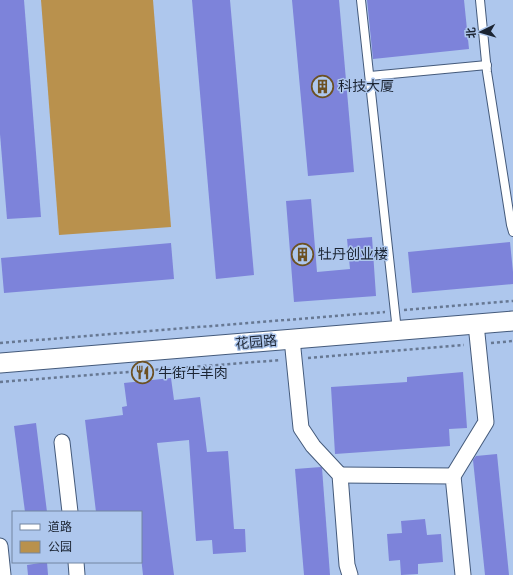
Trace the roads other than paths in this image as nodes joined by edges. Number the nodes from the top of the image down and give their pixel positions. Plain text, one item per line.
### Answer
1 (361, 0) edge
2 (480, 0) edge
3 (487, 65) junction
4 (370, 76) junction
5 (513, 232) edge
6 (513, 321) edge
7 (476, 324) junction
8 (397, 331) junction
9 (292, 339) junction
10 (0, 363) edge
11 (62, 442) dead end
12 (340, 476) junction
13 (453, 476) junction
14 (70, 511) edge
15 (0, 546) edge
16 (76, 563) edge
17 (4, 565) edge
18 (77, 575) edge
19 (350, 575) edge
20 (463, 575) edge

1 - 4 lane
2 - 3 lane
3 - 4 lane
3 - 5 lane
4 - 8 lane
6 - 7 street, 花园路
7 - 8 street, 花园路
7 - 13 street
8 - 9 street, 花园路
9 - 10 street, 花园路
9 - 12 street
11 - 14 street
12 - 13 street
12 - 19 street
13 - 20 street
15 - 17 street
16 - 18 street

